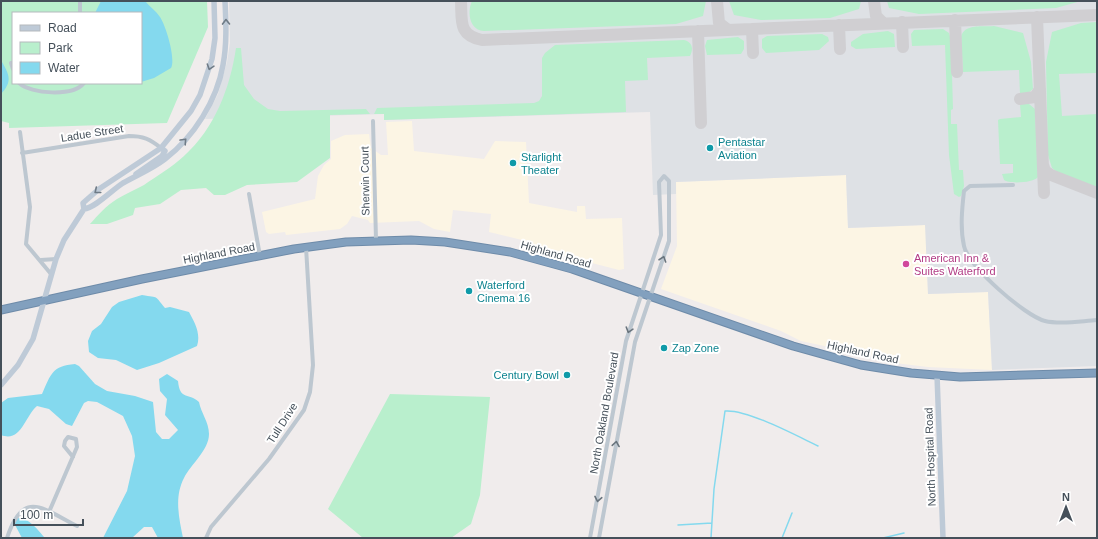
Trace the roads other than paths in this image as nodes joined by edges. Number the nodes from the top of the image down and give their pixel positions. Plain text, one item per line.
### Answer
1 (80, 1) edge
2 (214, 1) edge
3 (225, 1) edge
4 (80, 12) edge
5 (11, 63) dead end
6 (12, 66) edge
7 (20, 84) edge
8 (83, 84) edge
9 (373, 121) dead end
10 (20, 132) dead end
11 (161, 148) junction
12 (22, 153) junction
13 (141, 162) junction
14 (131, 178) junction
15 (1013, 184) dead end
16 (112, 190) junction
17 (249, 194) dead end
18 (84, 209) junction
19 (376, 240) junction
20 (306, 247) junction
21 (260, 257) junction
22 (56, 259) junction
23 (41, 260) junction
24 (51, 274) junction
25 (641, 293) junction
26 (651, 296) junction
27 (45, 301) junction
28 (1, 310) edge
29 (1097, 320) edge
30 (1097, 373) edge
31 (937, 375) junction
32 (1, 385) edge
33 (73, 457) junction
34 (49, 512) junction
35 (77, 526) dead end
36 (7, 538) edge
37 (206, 538) edge
38 (590, 538) edge
39 (599, 538) edge
40 (943, 538) edge

1 - 4 street
2 -> 11 main road
14 -> 3 main road
5 - 6 street
7 - 8 street
9 - 19 street, Sherwin Court
10 - 12 street
11 - 12 street, Ladue Street
11 - 13 main road
11 - 14 main road
12 - 23 street
13 - 16 main road
13 -> 18 main road
14 - 16 main road
15 - 29 street
16 - 18 main road
17 - 21 street
18 - 22 main road
19 - 20 highway, Highland Road
19 - 25 highway, Highland Road
20 - 21 highway, Highland Road
20 - 37 street, Tull Drive
21 - 27 highway, Highland Road
22 - 23 street
22 - 24 main road
23 - 24 street
24 - 27 main road
25 - 26 highway, Highland Road
26 -> 25 street, North Oakland Boulevard
25 -> 38 street, North Oakland Boulevard
26 - 31 highway, Highland Road
39 -> 26 street, North Oakland Boulevard
27 - 28 highway, Highland Road
27 - 32 main road
30 - 31 highway, Highland Road
31 - 40 main road, North Hospital Road
33 - 33 street
33 - 34 street
34 - 35 street
34 - 36 street

